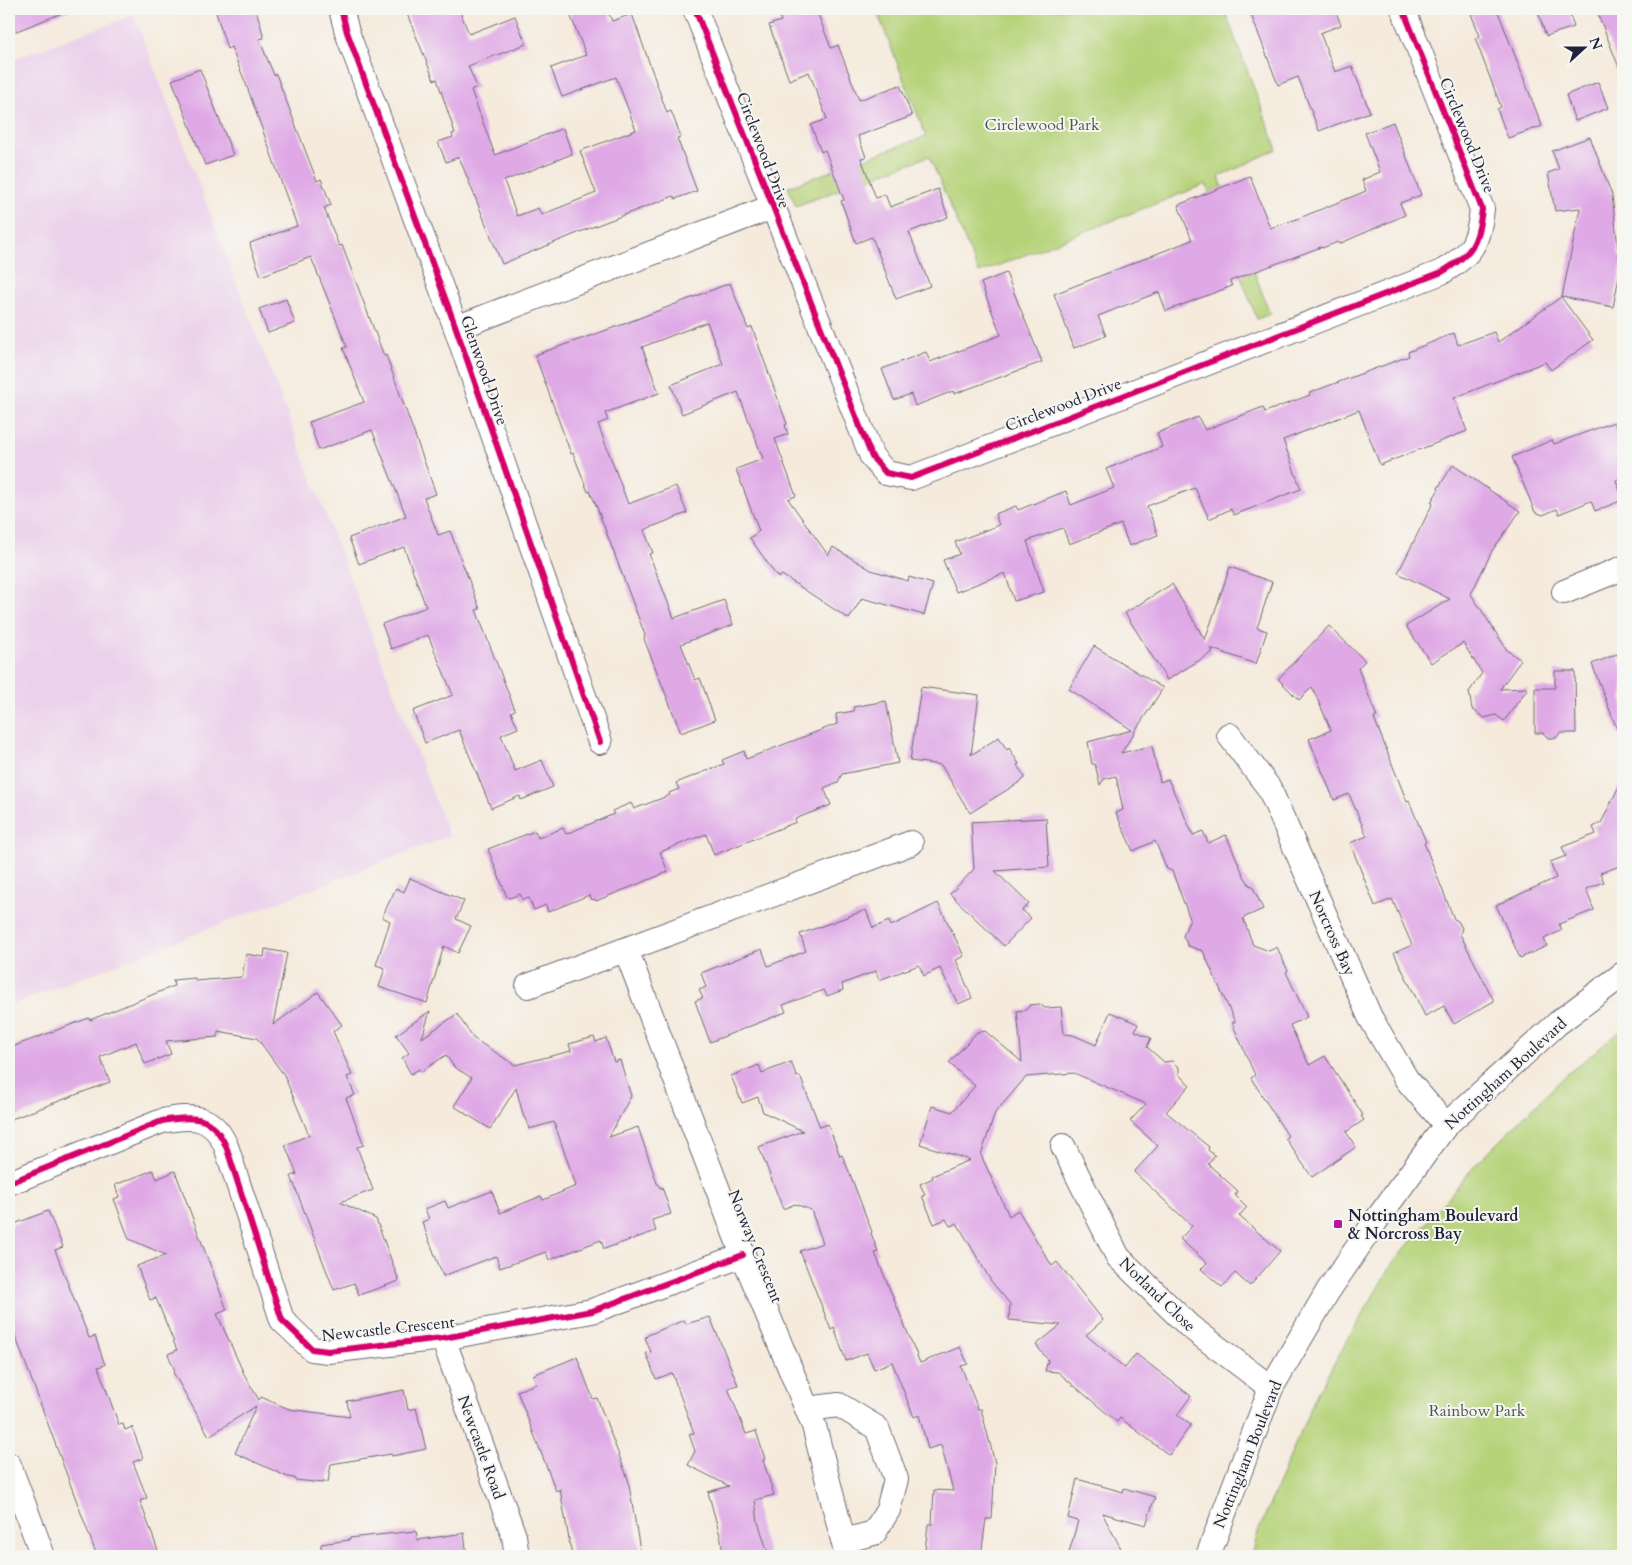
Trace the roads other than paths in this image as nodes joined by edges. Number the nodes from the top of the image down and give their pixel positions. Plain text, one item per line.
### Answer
1 (341, 9) edge
2 (695, 9) edge
3 (1403, 9) edge
4 (772, 207) junction
5 (456, 328) junction
6 (1623, 568) edge
7 (1564, 592) dead end
8 (1229, 735) dead end
9 (600, 742) dead end
10 (911, 843) dead end
11 (626, 950) junction
12 (1623, 974) edge
13 (528, 986) dead end
14 (1446, 1125) junction
15 (1062, 1146) dead end
16 (9, 1183) edge
17 (743, 1255) junction
18 (443, 1338) junction
19 (1271, 1388) junction
20 (807, 1409) junction
21 (9, 1465) edge
22 (844, 1549) edge
23 (44, 1556) edge
24 (517, 1556) edge
25 (1208, 1556) edge

1 - 5 street, Glenwood Drive
2 - 4 street, Circlewood Drive
3 - 4 street, Circlewood Drive
4 - 5 street, Circlewood Drive
5 - 9 street, Glenwood Drive
6 - 7 street
8 - 14 street, Norcross Bay
10 - 11 street
11 - 13 street
11 - 17 street, Norway Crescent
12 - 14 street, Nottingham Boulevard
14 - 19 street, Nottingham Boulevard
15 - 19 street, Norland Close
16 - 18 street, Newcastle Crescent
17 - 18 street, Newcastle Crescent
17 - 20 street, Norway Crescent
18 - 24 street, Newcastle Road
19 - 25 street, Nottingham Boulevard
20 - 22 street, Norway Crescent
20 - 22 street, Norway Crescent
21 - 23 street

